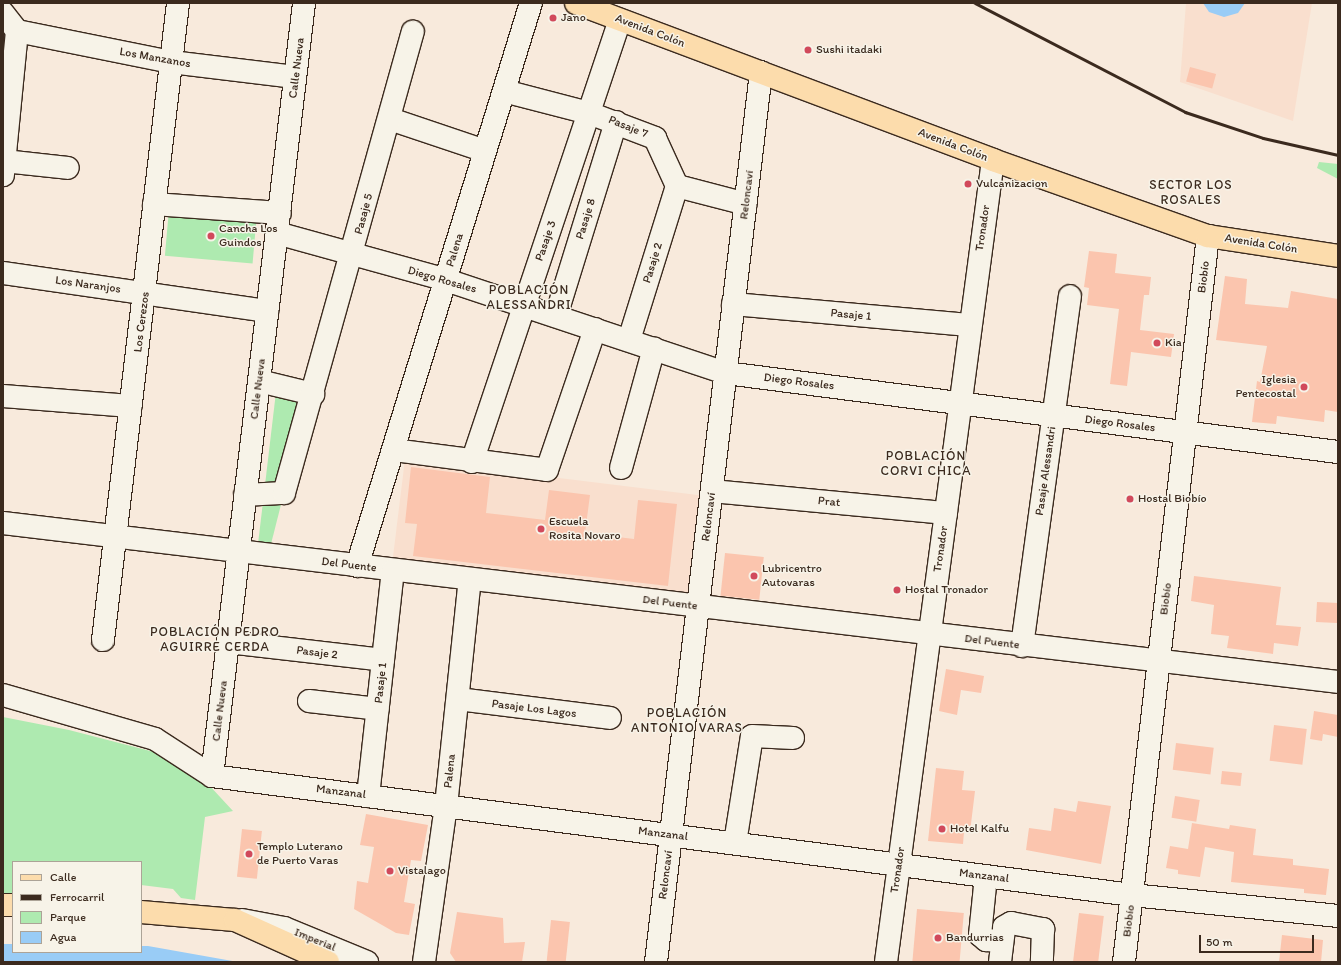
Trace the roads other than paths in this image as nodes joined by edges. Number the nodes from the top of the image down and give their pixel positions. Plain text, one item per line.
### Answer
1 (178, 3) edge
2 (304, 3) edge
3 (531, 3) edge
4 (576, 3) edge
5 (3, 13) edge
6 (620, 20) junction
7 (17, 32) junction
8 (413, 32) dead end
9 (171, 62) junction
10 (761, 72) junction
11 (295, 77) junction
12 (504, 92) junction
13 (589, 113) junction
14 (390, 119) junction
15 (616, 122) junction
16 (485, 151) junction
17 (993, 160) junction
18 (4, 168) edge
19 (68, 168) dead end
20 (677, 186) junction
21 (154, 204) junction
22 (746, 204) junction
23 (278, 223) junction
24 (1208, 236) junction
25 (353, 256) junction
26 (1338, 256) edge
27 (3, 272) edge
28 (446, 280) junction
29 (146, 293) junction
30 (1070, 296) dead end
31 (733, 304) junction
32 (524, 305) junction
33 (267, 311) junction
34 (556, 316) junction
35 (969, 325) junction
36 (595, 329) junction
37 (629, 340) junction
38 (654, 348) junction
39 (726, 373) junction
40 (259, 381) junction
41 (313, 394) junction
42 (3, 396) edge
43 (961, 403) junction
44 (131, 406) junction
45 (1054, 415) junction
46 (1186, 432) junction
47 (394, 450) junction
48 (1338, 452) edge
49 (472, 462) junction
50 (621, 468) dead end
51 (712, 491) junction
52 (245, 495) junction
53 (946, 513) junction
54 (3, 523) edge
55 (113, 537) junction
56 (239, 552) junction
57 (357, 566) junction
58 (393, 570) junction
59 (470, 580) junction
60 (698, 607) junction
61 (930, 635) junction
62 (103, 640) dead end
63 (228, 642) junction
64 (1022, 646) junction
65 (383, 660) junction
66 (1159, 662) junction
67 (1338, 682) edge
68 (3, 695) edge
69 (458, 699) junction
70 (309, 701) dead end
71 (378, 709) junction
72 (610, 718) dead end
73 (793, 738) dead end
74 (212, 776) junction
75 (368, 796) junction
76 (446, 806) junction
77 (671, 835) junction
78 (735, 844) junction
79 (899, 865) junction
80 (986, 876) junction
81 (1132, 895) junction
82 (142, 912) edge
83 (1338, 916) edge
84 (231, 922) junction
85 (274, 929) junction
86 (1001, 951) edge
87 (324, 960) edge
88 (368, 962) edge
89 (424, 962) edge
90 (656, 962) edge
91 (886, 962) edge
92 (1042, 962) edge
93 (1124, 962) edge

1 - 9 street, Los Cerezos
2 - 11 street, Calle Nueva
3 - 12 street, Palena
4 - 6 main road, Avenida Colón
5 - 7 street
6 - 10 main road, Avenida Colón
6 - 13 street, Pasaje 3
7 - 9 street, Los Manzanos
7 - 18 street
8 - 14 street, Pasaje 5
9 - 11 street, Los Manzanos
9 - 21 street, Los Cerezos
10 - 17 main road, Avenida Colón
10 - 22 street, Reloncaví
11 - 23 street, Calle Nueva
12 - 13 street, Pasaje 7
12 - 16 street, Palena
13 - 15 street, Pasaje 7
13 - 32 street, Pasaje 3
14 - 16 street
14 - 25 street, Pasaje 5
15 - 20 street, Pasaje 7
15 - 34 street, Pasaje 8
16 - 28 street, Palena
17 - 24 main road, Avenida Colón
17 - 35 street, Tronador
18 - 19 street
20 - 22 street
20 - 37 street, Pasaje 2
21 - 23 street
21 - 29 street, Los Cerezos
22 - 31 street, Reloncaví
23 - 25 street, Diego Rosales
23 - 33 street, Calle Nueva
24 - 26 main road, Avenida Colón
24 - 46 street, Biobío
25 - 28 street, Diego Rosales
25 - 41 street, Pasaje 5
27 - 29 street, Los Naranjos
28 - 32 street, Diego Rosales
28 - 47 street, Palena
29 - 33 street, Los Naranjos
29 - 44 street, Los Cerezos
30 - 45 street, Pasaje Alessandri
31 - 35 street, Pasaje 1
31 - 39 street, Reloncaví
32 - 34 street, Diego Rosales
32 - 49 street, Pasaje 3
33 - 40 street, Calle Nueva
34 - 36 street, Diego Rosales
35 - 43 street, Tronador
36 - 37 street, Diego Rosales
36 - 49 street
37 - 38 street, Diego Rosales
38 - 39 street, Diego Rosales
38 - 50 street
39 - 43 street, Diego Rosales
39 - 51 street, Reloncaví
40 - 41 street
40 - 52 street, Calle Nueva
41 - 52 street, Pasaje 5
42 - 44 street
43 - 45 street, Diego Rosales
43 - 53 street, Tronador
44 - 55 street, Los Cerezos
45 - 46 street, Diego Rosales
45 - 64 street, Pasaje Alessandri
46 - 48 street, Diego Rosales
46 - 66 street, Biobío
47 - 49 street
47 - 57 street, Palena
51 - 53 street, Prat
51 - 60 street, Reloncaví
52 - 56 street, Calle Nueva
53 - 61 street, Tronador
54 - 55 street, Del Puente
55 - 56 street, Del Puente
55 - 62 street, Los Cerezos
56 - 57 street, Del Puente
56 - 63 street, Calle Nueva
57 - 58 street, Del Puente
58 - 59 street, Del Puente
58 - 65 street, Pasaje 1
59 - 60 street, Del Puente
59 - 69 street, Palena
60 - 61 street, Del Puente
60 - 77 street, Reloncaví
61 - 64 street, Del Puente
61 - 79 street, Tronador
63 - 65 street, Pasaje 2
63 - 74 street, Calle Nueva
64 - 66 street, Del Puente
65 - 71 street, Pasaje 1
66 - 67 street, Del Puente
66 - 81 street, Biobío
68 - 74 street, Manzanal
69 - 72 street, Pasaje Los Lagos
69 - 76 street, Palena
70 - 71 street
71 - 75 street, Pasaje 1
73 - 78 street
74 - 75 street, Manzanal
75 - 76 street, Manzanal
76 - 77 street, Manzanal
76 - 89 street, Palena
77 - 78 street, Manzanal
77 - 90 street, Reloncaví
78 - 79 street, Manzanal
79 - 80 street, Manzanal
79 - 91 street, Tronador
80 - 81 street, Manzanal
80 - 86 street
81 - 83 street, Manzanal
81 - 93 street, Biobío
82 - 84 main road
84 - 85 street, Imperial
84 - 87 main road
85 - 87 main road
85 - 88 street, Imperial
86 - 92 street

